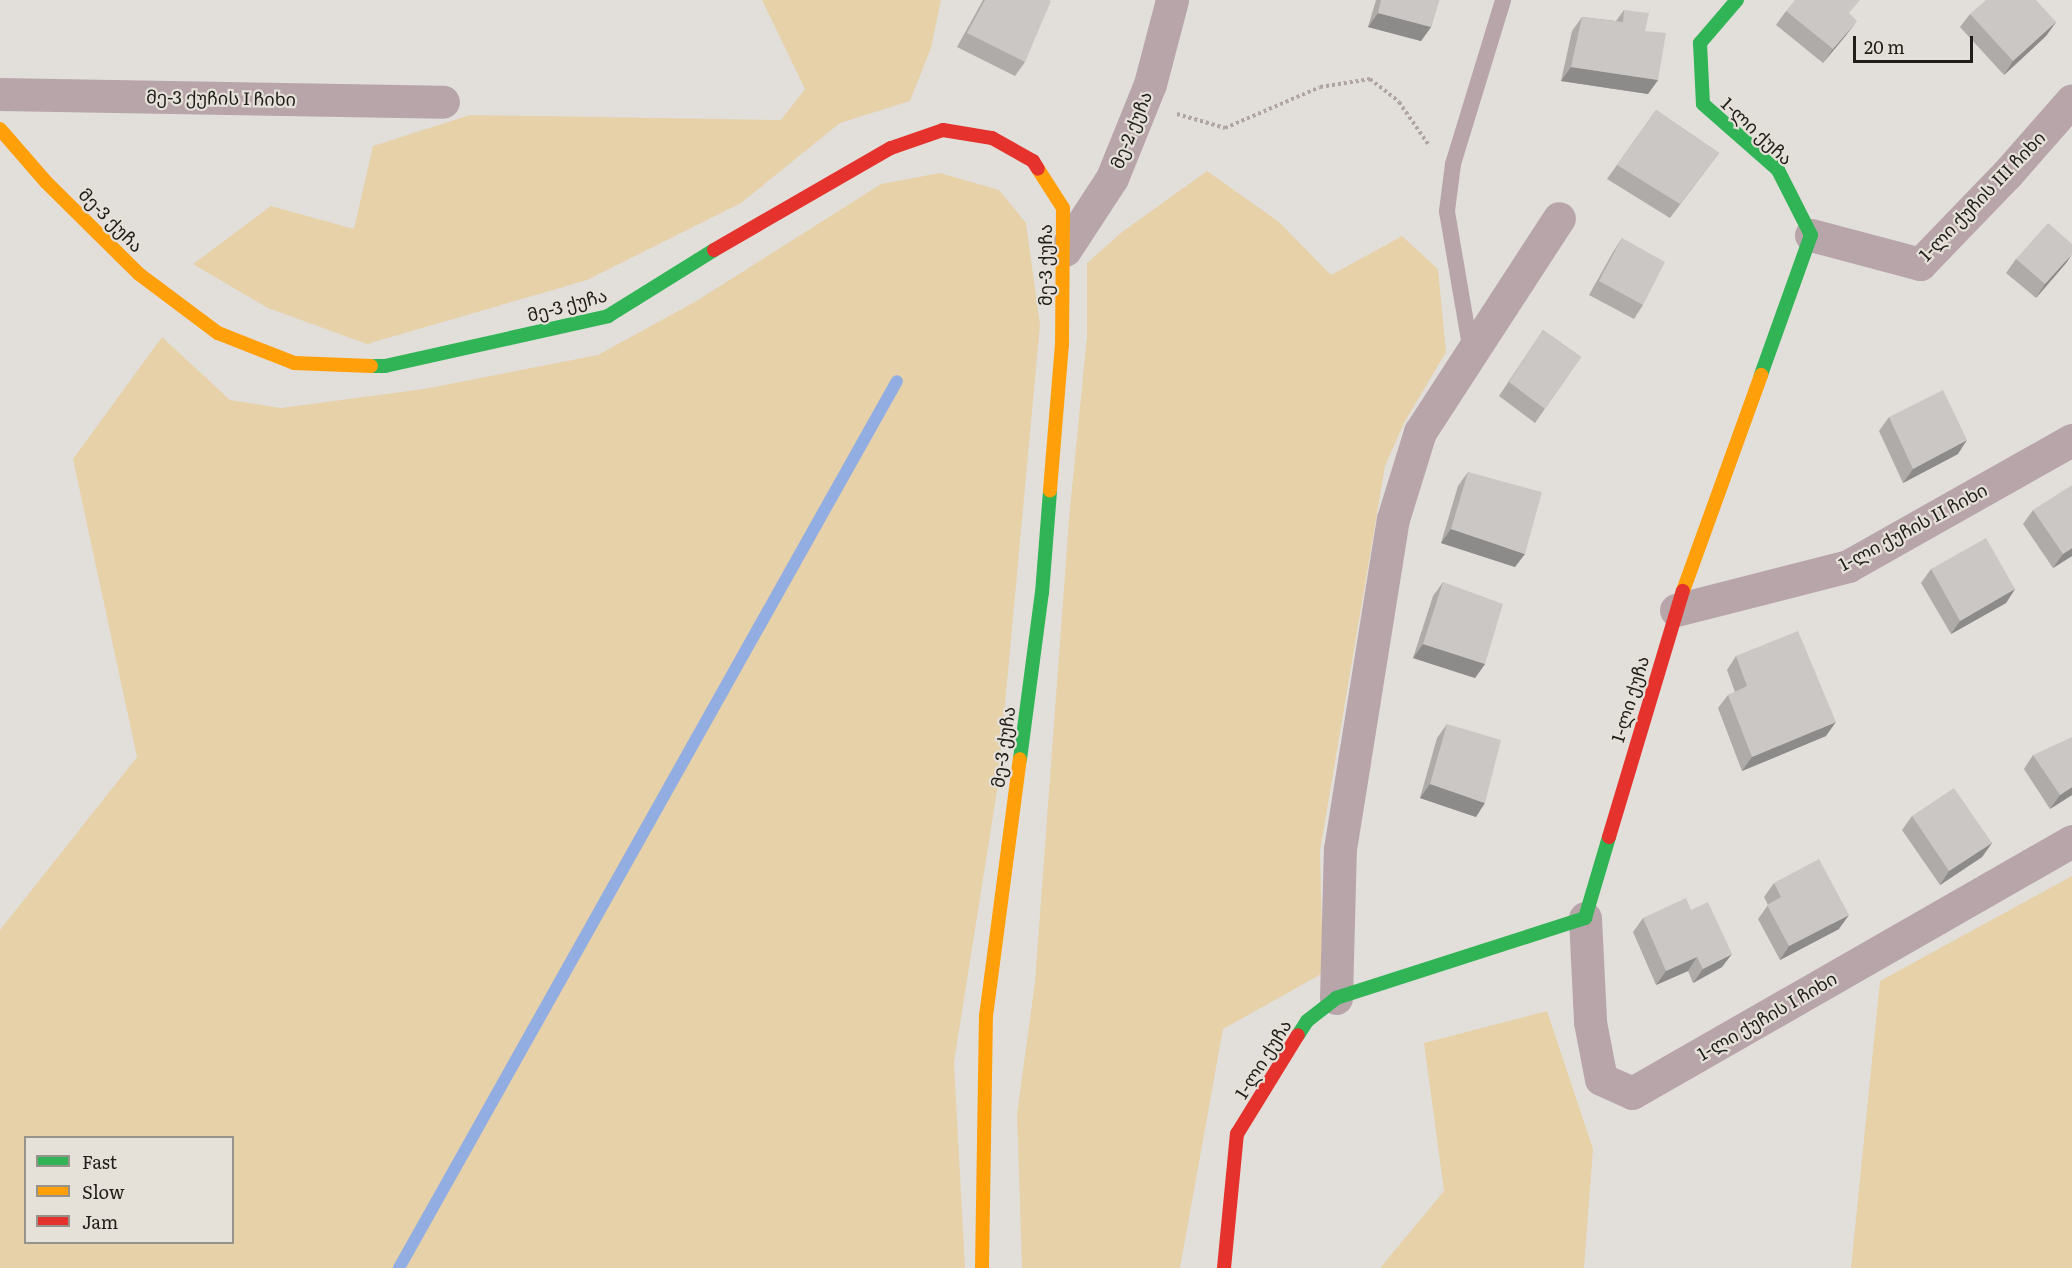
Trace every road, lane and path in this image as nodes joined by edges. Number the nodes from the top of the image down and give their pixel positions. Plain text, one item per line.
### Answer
1 (1172, 0) edge
2 (1503, 0) edge
3 (1737, 0) edge
4 (0, 94) edge
5 (2072, 100) edge
6 (443, 102) dead end
7 (1142, 104) junction
8 (0, 129) edge
9 (1452, 178) junction
10 (1559, 218) dead end
11 (1811, 235) junction
12 (1065, 250) junction
13 (1472, 356) junction
14 (2072, 441) edge
15 (1676, 610) junction
16 (2072, 841) edge
17 (1585, 918) junction
18 (1336, 998) junction
19 (982, 1268) edge
20 (1224, 1268) edge

1 - 7 street, მე-2 ქუჩა
2 - 9 lane
3 - 11 street, 1-ლი ქუჩა
4 - 6 street, მე-3 ქუჩის I ჩიხი
5 - 11 street, 1-ლი ქუჩის III ჩიხი
7 - 9 path
7 - 12 street, მე-2 ქუჩა
8 - 12 street, მე-3 ქუჩა
9 - 13 lane
10 - 13 street
11 - 15 street, 1-ლი ქუჩა
12 - 19 street, მე-3 ქუჩა
13 - 18 street
14 - 15 street, 1-ლი ქუჩის II ჩიხი
15 - 17 street, 1-ლი ქუჩა
16 - 17 street, 1-ლი ქუჩის I ჩიხი
17 - 18 street, 1-ლი ქუჩა
18 - 20 street, 1-ლი ქუჩა

